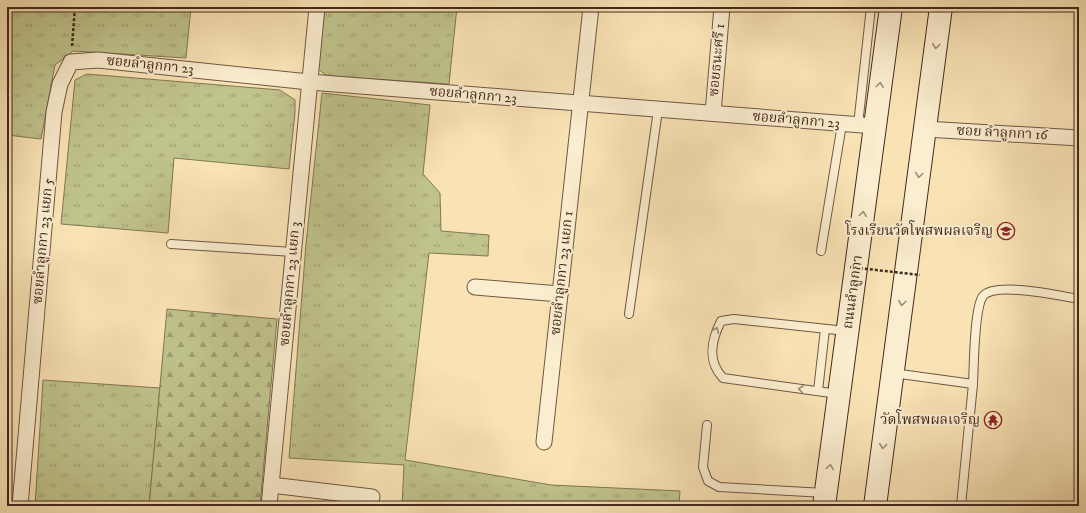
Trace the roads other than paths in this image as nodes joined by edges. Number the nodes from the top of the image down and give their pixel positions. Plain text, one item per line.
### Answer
1 (317, 7) edge
2 (590, 7) edge
3 (722, 7) edge
4 (871, 7) edge
5 (891, 7) edge
6 (941, 7) edge
7 (71, 62) joint
8 (309, 82) junction
9 (580, 104) junction
10 (658, 110) junction
11 (713, 113) junction
12 (842, 124) junction
13 (867, 126) junction
14 (925, 129) junction
15 (1079, 138) edge
16 (171, 244) dead end
17 (821, 251) dead end
18 (293, 252) junction
19 (475, 287) dead end
20 (560, 294) junction
21 (1079, 299) edge
22 (629, 314) dead end
23 (826, 330) junction
24 (848, 332) junction
25 (893, 373) junction
26 (973, 384) junction
27 (818, 391) junction
28 (839, 394) junction
29 (707, 425) dead end
30 (544, 442) dead end
31 (271, 485) junction
32 (372, 497) dead end
33 (825, 500) edge
34 (20, 506) edge
35 (268, 506) edge
36 (875, 506) edge
37 (961, 506) edge

1 - 8 street, ซอยลำลูกกา 23 แยก 3
2 - 9 street, ซอยลำลูกกา 23 แยก 1
3 - 11 street, ซอยธนะศรี 1
4 - 13 lane
13 -> 5 main road, ถนนลำลูกกา
6 -> 14 main road
7 - 8 street, ซอยลำลูกกา 23
7 - 34 street, ซอยลำลูกกา 23 แยก 5
8 - 9 street, ซอยลำลูกกา 23
8 - 18 street, ซอยลำลูกกา 23 แยก 3
9 - 10 street, ซอยลำลูกกา 23
9 - 20 street, ซอยลำลูกกา 23 แยก 1
10 - 11 street, ซอยลำลูกกา 23
10 - 22 lane
11 - 12 street, ซอยลำลูกกา 23
12 - 13 street, ซอยลำลูกกา 23
12 - 17 lane
24 -> 13 main road, ถนนลำลูกกา
14 - 15 street, ซอย ลำลูกกา 16
14 -> 25 main road
16 - 18 lane
18 - 31 street, ซอยลำลูกกา 23 แยก 3
19 - 20 street
20 - 30 street, ซอยลำลูกกา 23 แยก 1
21 - 26 lane
23 - 24 lane
23 - 27 lane
27 -> 23 lane
24 - 28 main road, ถนนลำลูกกา
25 - 26 lane
25 -> 36 main road
26 - 37 lane
27 - 28 lane
33 -> 28 main road, ถนนลำลูกกา
29 - 33 lane
31 - 32 street
31 - 35 street, ซอยลำลูกกา 23 แยก 3

